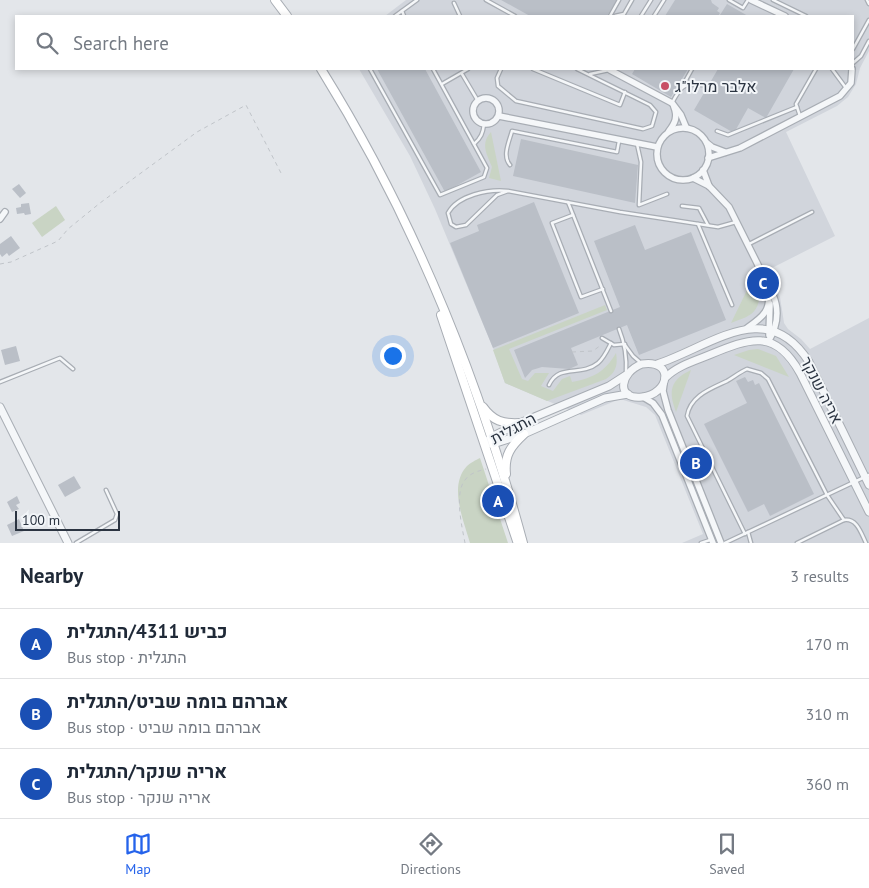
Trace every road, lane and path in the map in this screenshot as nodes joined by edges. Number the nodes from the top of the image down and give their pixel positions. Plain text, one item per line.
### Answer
1 (275, 0) edge
2 (417, 0) edge
3 (486, 0) edge
4 (619, 0) edge
5 (632, 0) edge
6 (651, 0) edge
7 (664, 0) edge
8 (729, 0) edge
9 (749, 0) edge
10 (773, 0) edge
11 (867, 0) edge
12 (454, 3) dead end
13 (869, 4) edge
14 (402, 12) junction
15 (286, 15) edge
16 (398, 15) edge
17 (404, 15) edge
18 (460, 15) edge
19 (513, 15) edge
20 (611, 15) edge
21 (620, 15) edge
22 (642, 15) edge
23 (655, 15) edge
24 (783, 15) edge
25 (804, 15) edge
26 (869, 20) edge
27 (869, 41) edge
28 (854, 44) edge
29 (854, 62) edge
30 (322, 70) edge
31 (371, 70) edge
32 (434, 70) edge
33 (467, 70) edge
34 (501, 70) edge
35 (535, 70) edge
36 (579, 70) edge
37 (605, 70) edge
38 (611, 70) edge
39 (691, 70) edge
40 (815, 70) edge
41 (833, 70) edge
42 (852, 70) edge
43 (462, 74) junction
44 (588, 74) junction
45 (441, 84) junction
46 (703, 85) dead end
47 (681, 88) junction
48 (847, 89) junction
49 (625, 92) junction
50 (478, 101) junction
51 (672, 103) junction
52 (797, 107) junction
53 (499, 116) junction
54 (800, 117) junction
55 (484, 124) junction
56 (686, 127) junction
57 (669, 131) junction
58 (717, 131) dead end
59 (620, 140) junction
60 (636, 143) junction
61 (706, 143) junction
62 (474, 144) junction
63 (657, 147) junction
64 (725, 152) junction
65 (708, 158) junction
66 (510, 165) dead end
67 (703, 170) junction
68 (282, 175) dead end
69 (693, 178) junction
70 (709, 186) junction
71 (508, 191) junction
72 (667, 194) dead end
73 (568, 202) junction
74 (682, 206) dead end
75 (5, 212) dead end
76 (812, 212) dead end
77 (573, 215) junction
78 (0, 219) edge
79 (737, 222) junction
80 (698, 224) junction
81 (708, 225) junction
82 (414, 243) junction
83 (748, 245) junction
84 (0, 264) edge
85 (767, 284) junction
86 (602, 289) junction
87 (770, 301) junction
88 (732, 305) dead end
89 (611, 311) dead end
90 (747, 328) junction
91 (619, 329) dead end
92 (772, 330) junction
93 (602, 338) dead end
94 (606, 341) junction
95 (768, 342) junction
96 (611, 343) junction
97 (625, 344) junction
98 (593, 351) junction
99 (572, 352) dead end
100 (600, 361) junction
101 (642, 364) junction
102 (657, 364) junction
103 (73, 370) dead end
104 (626, 375) junction
105 (664, 381) junction
106 (0, 382) edge
107 (549, 385) dead end
108 (628, 394) junction
109 (477, 397) junction
110 (643, 397) junction
111 (0, 407) edge
112 (520, 423) junction
113 (524, 434) junction
114 (492, 441) junction
115 (484, 444) junction
116 (492, 466) junction
117 (867, 476) edge
118 (854, 482) junction
119 (869, 485) edge
120 (507, 486) junction
121 (106, 490) dead end
122 (827, 495) junction
123 (869, 512) edge
124 (844, 520) junction
125 (746, 533) junction
126 (712, 541) edge
127 (68, 543) edge
128 (76, 543) edge
129 (465, 543) edge
130 (518, 543) edge
131 (522, 543) edge
132 (701, 543) edge
133 (721, 543) edge
134 (725, 543) edge
135 (751, 543) edge
136 (797, 543) edge
137 (866, 543) edge

1 - 15 main road
2 - 14 lane
3 - 19 lane
4 - 20 lane
5 - 21 lane
6 - 22 lane
7 - 23 lane
8 - 9 lane
9 - 24 street
10 - 25 lane
11 - 13 lane
12 - 18 lane
14 - 16 lane
14 - 17 lane
26 - 28 lane
27 - 29 lane
30 - 82 main road
31 - 62 lane
32 - 45 lane
33 - 43 lane
34 - 49 lane
35 - 49 lane
36 - 44 lane
37 - 44 lane
38 - 51 street
39 - 47 lane
40 - 52 lane
41 - 48 lane
42 - 48 street
43 - 45 lane
43 - 50 lane
44 - 49 lane
45 - 62 lane
46 - 47 lane
47 - 51 lane
48 - 54 street
50 - 53 street
50 - 55 street
51 - 56 street
51 - 57 street
52 - 54 lane
52 - 58 lane
53 - 55 street
53 - 59 street
54 - 64 street
55 - 62 lane
56 - 57 street
56 - 61 street
57 - 63 street
59 - 60 street
59 - 66 lane
60 - 63 street
60 - 72 lane
61 - 64 street
61 - 65 street
63 - 69 street
64 - 65 street
65 - 67 street
67 - 69 street
67 - 70 street
68 - 84 path
69 - 70 street
70 - 79 street
71 - 71 lane
71 - 73 lane
73 - 77 lane
73 - 80 lane
74 - 81 lane
75 - 78 street
76 - 83 lane
77 - 86 lane
77 - 86 lane
79 - 81 lane
79 - 83 street
80 - 81 lane
80 - 88 lane
82 - 109 main road
82 - 115 main road
83 - 85 street
85 - 87 street
85 - 92 street
86 - 89 lane
87 - 90 street
87 - 92 street
90 - 92 street
90 - 102 street
91 - 97 lane
92 - 95 street
92 - 117 street, אריה שנקר
93 - 94 lane
94 - 96 lane
94 - 98 path
95 - 105 street
95 - 118 street, אריה שנקר
96 - 97 lane
96 - 100 lane
97 - 101 lane
97 - 104 lane
98 - 99 path
98 - 100 path
100 - 107 lane
101 - 102 street
101 - 104 street
102 - 105 street
103 - 106 lane
104 - 108 street
104 - 112 street, התגלית
105 - 110 street
105 - 133 street
108 - 110 street
108 - 113 street, התגלית
109 - 112 main road
109 - 114 main road
110 - 126 street
111 - 127 street
112 - 114 street, התגלית
113 - 114 street, התגלית
113 - 120 main road
114 - 115 street, התגלית
114 - 120 main road
115 - 116 main road
116 - 129 path
116 - 130 main road
117 - 118 lane
117 - 119 street, אריה שנקר
118 - 122 lane
118 - 123 street, אריה שנקר
120 - 131 main road
121 - 128 lane
122 - 124 lane
122 - 125 lane
122 - 125 lane
124 - 136 lane
124 - 137 lane
125 - 134 lane
125 - 135 lane
126 - 132 lane

